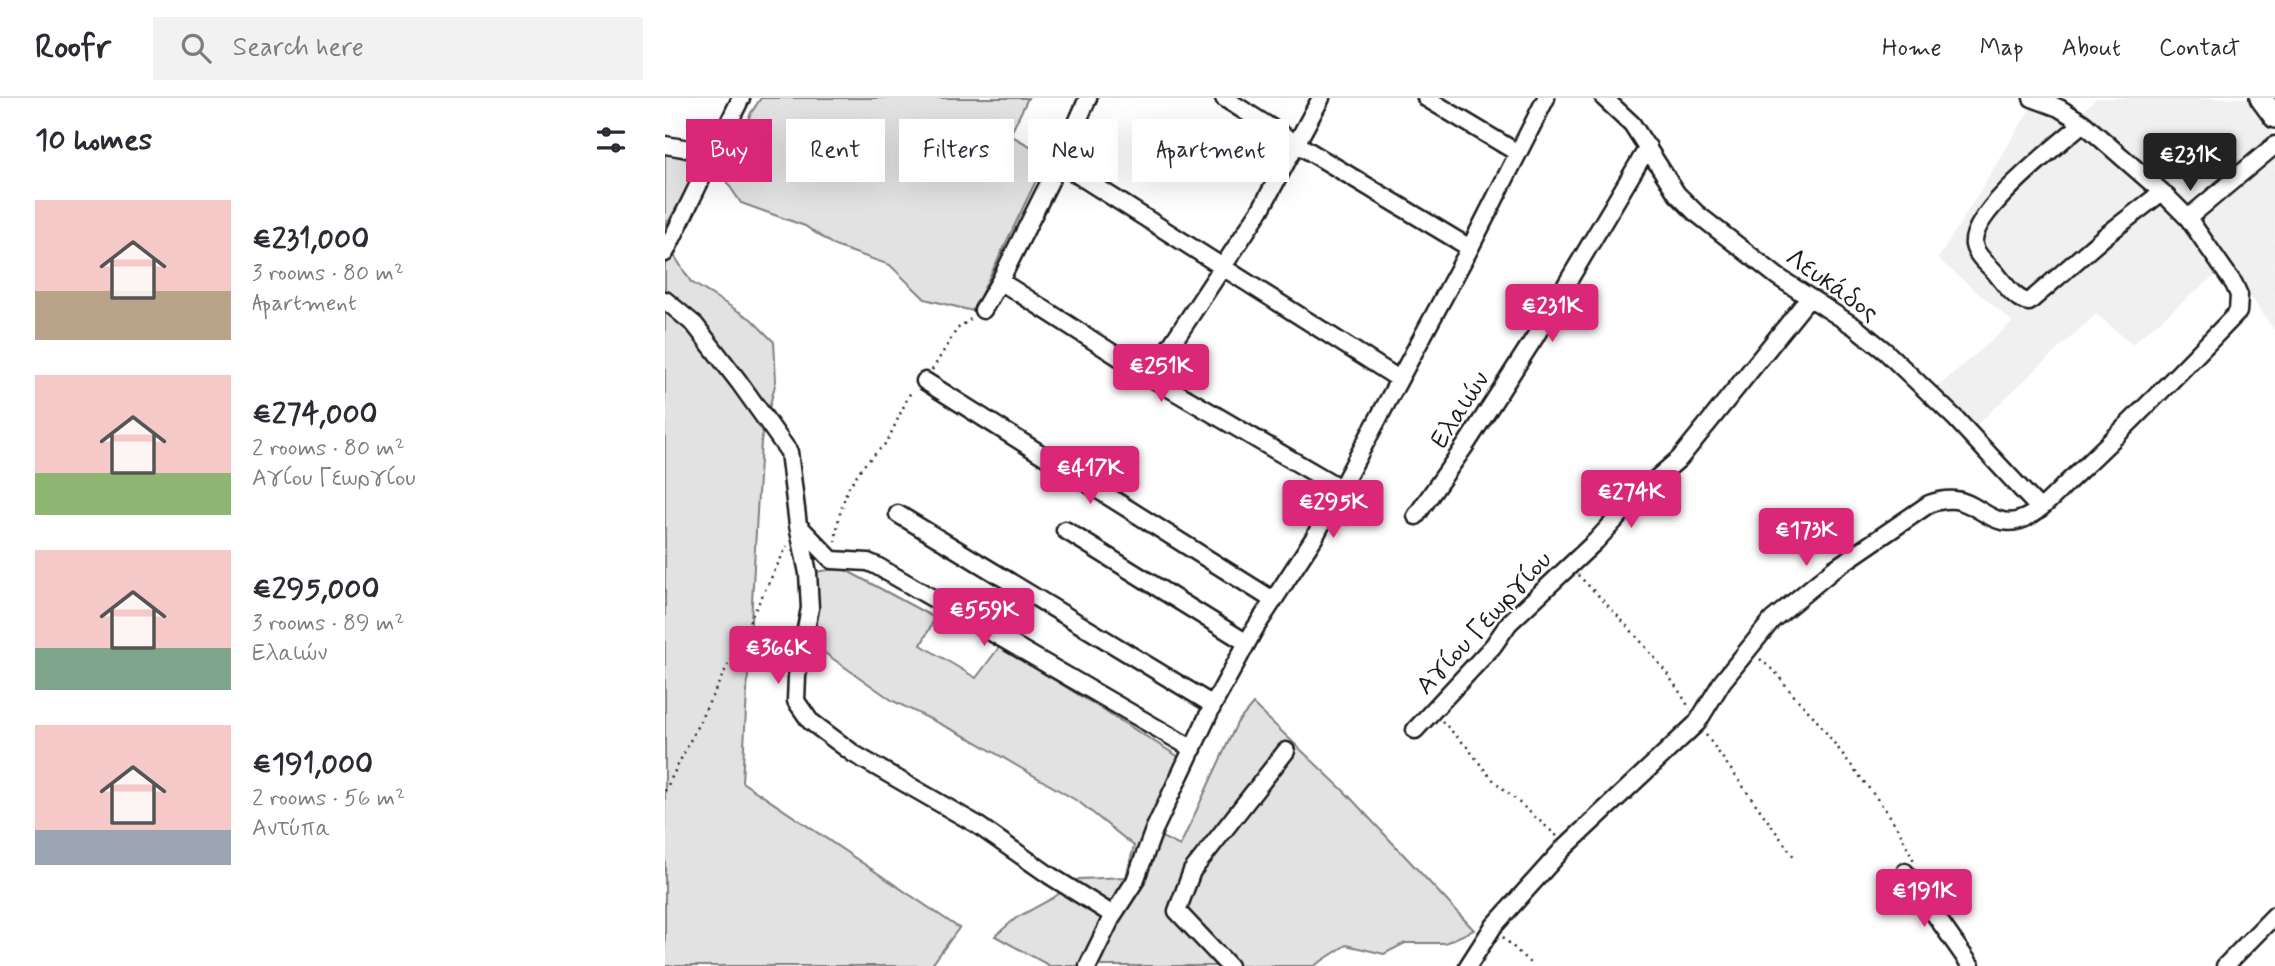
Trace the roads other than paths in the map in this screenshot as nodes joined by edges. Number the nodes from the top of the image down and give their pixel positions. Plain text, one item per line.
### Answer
1 (741, 98) edge
2 (1088, 98) edge
3 (1224, 98) edge
4 (1321, 98) edge
5 (1426, 98) edge
6 (1546, 98) edge
7 (1604, 98) edge
8 (2032, 98) edge
9 (2260, 98) edge
10 (2275, 117) edge
11 (731, 119) edge
12 (1079, 119) edge
13 (2083, 124) junction
14 (1297, 144) junction
15 (665, 145) edge
16 (2275, 145) edge
17 (1648, 146) junction
18 (686, 148) edge
19 (1518, 152) junction
20 (700, 182) edge
21 (1050, 182) edge
22 (1090, 182) edge
23 (2162, 191) junction
24 (2188, 218) junction
25 (1470, 248) junction
26 (665, 253) edge
27 (1225, 266) junction
28 (1000, 281) junction
29 (1809, 298) junction
30 (665, 300) edge
31 (983, 310) road end
32 (1150, 377) junction
33 (1399, 379) junction
34 (926, 381) road end
35 (1340, 488) junction
36 (2039, 508) junction
37 (898, 514) dead end
38 (1416, 516) dead end
39 (798, 526) junction
40 (1065, 530) dead end
41 (1273, 600) junction
42 (1247, 643) junction
43 (1213, 705) junction
44 (1415, 730) dead end
45 (1193, 749) junction
46 (1286, 751) dead end
47 (1912, 870) road end
48 (1113, 915) junction
49 (2275, 915) edge
50 (1088, 966) edge
51 (1229, 966) edge
52 (1468, 966) edge
53 (1971, 966) edge
54 (2225, 966) edge

1 - 11 street
2 - 12 street
3 - 14 street
4 - 14 street
5 - 19 street
6 - 19 street
7 - 17 street, Λευκάδος
8 - 13 street
9 - 10 main road
13 - 23 street
13 - 23 street
14 - 25 street
14 - 27 street
15 - 18 street
16 - 24 street
17 - 29 street, Λευκάδος
17 - 38 street, Ελαιών
19 - 25 street
20 - 26 street
21 - 28 street
22 - 27 street
23 - 24 street
24 - 36 street
25 - 33 street
27 - 32 street
27 - 33 street
28 - 31 street
28 - 32 street
29 - 36 street, Λευκάδος
29 - 44 street, Αγίου Γεωργίου
30 - 39 street
32 - 35 street
33 - 35 street
34 - 41 street
35 - 41 street
36 - 52 street
37 - 43 street
39 - 45 street
39 - 48 street
40 - 42 street
41 - 42 street
42 - 43 street
43 - 45 street
45 - 48 street
46 - 51 street
47 - 53 street
48 - 50 street
49 - 54 street

